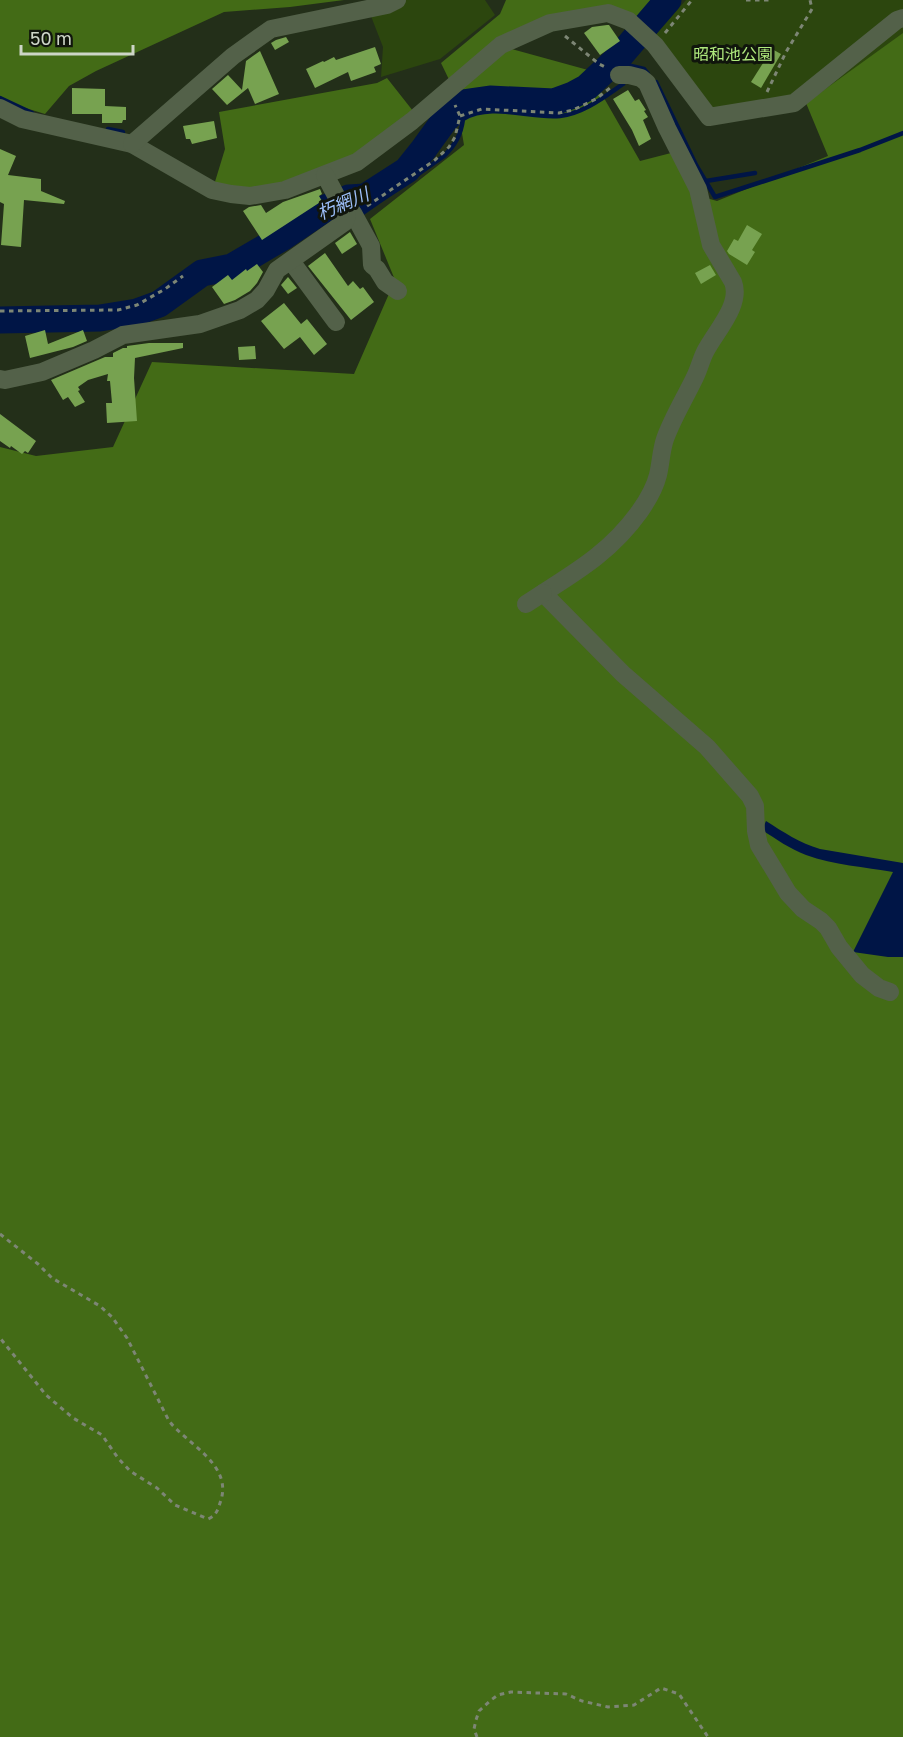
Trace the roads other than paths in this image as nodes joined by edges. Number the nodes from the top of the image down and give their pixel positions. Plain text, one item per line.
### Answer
1 (397, 0) edge
2 (903, 18) edge
3 (621, 75) road end
4 (0, 108) edge
5 (132, 144) junction
6 (325, 175) junction
7 (349, 211) junction
8 (292, 262) junction
9 (399, 291) dead end
10 (336, 322) dead end
11 (0, 379) edge
12 (543, 593) junction
13 (526, 604) dead end
14 (890, 992) dead end

1 - 5 street
2 - 6 street
3 - 12 street
4 - 5 street
5 - 6 street
6 - 7 street
7 - 8 street
7 - 9 street
8 - 10 street
8 - 11 street
12 - 13 street
12 - 14 street

